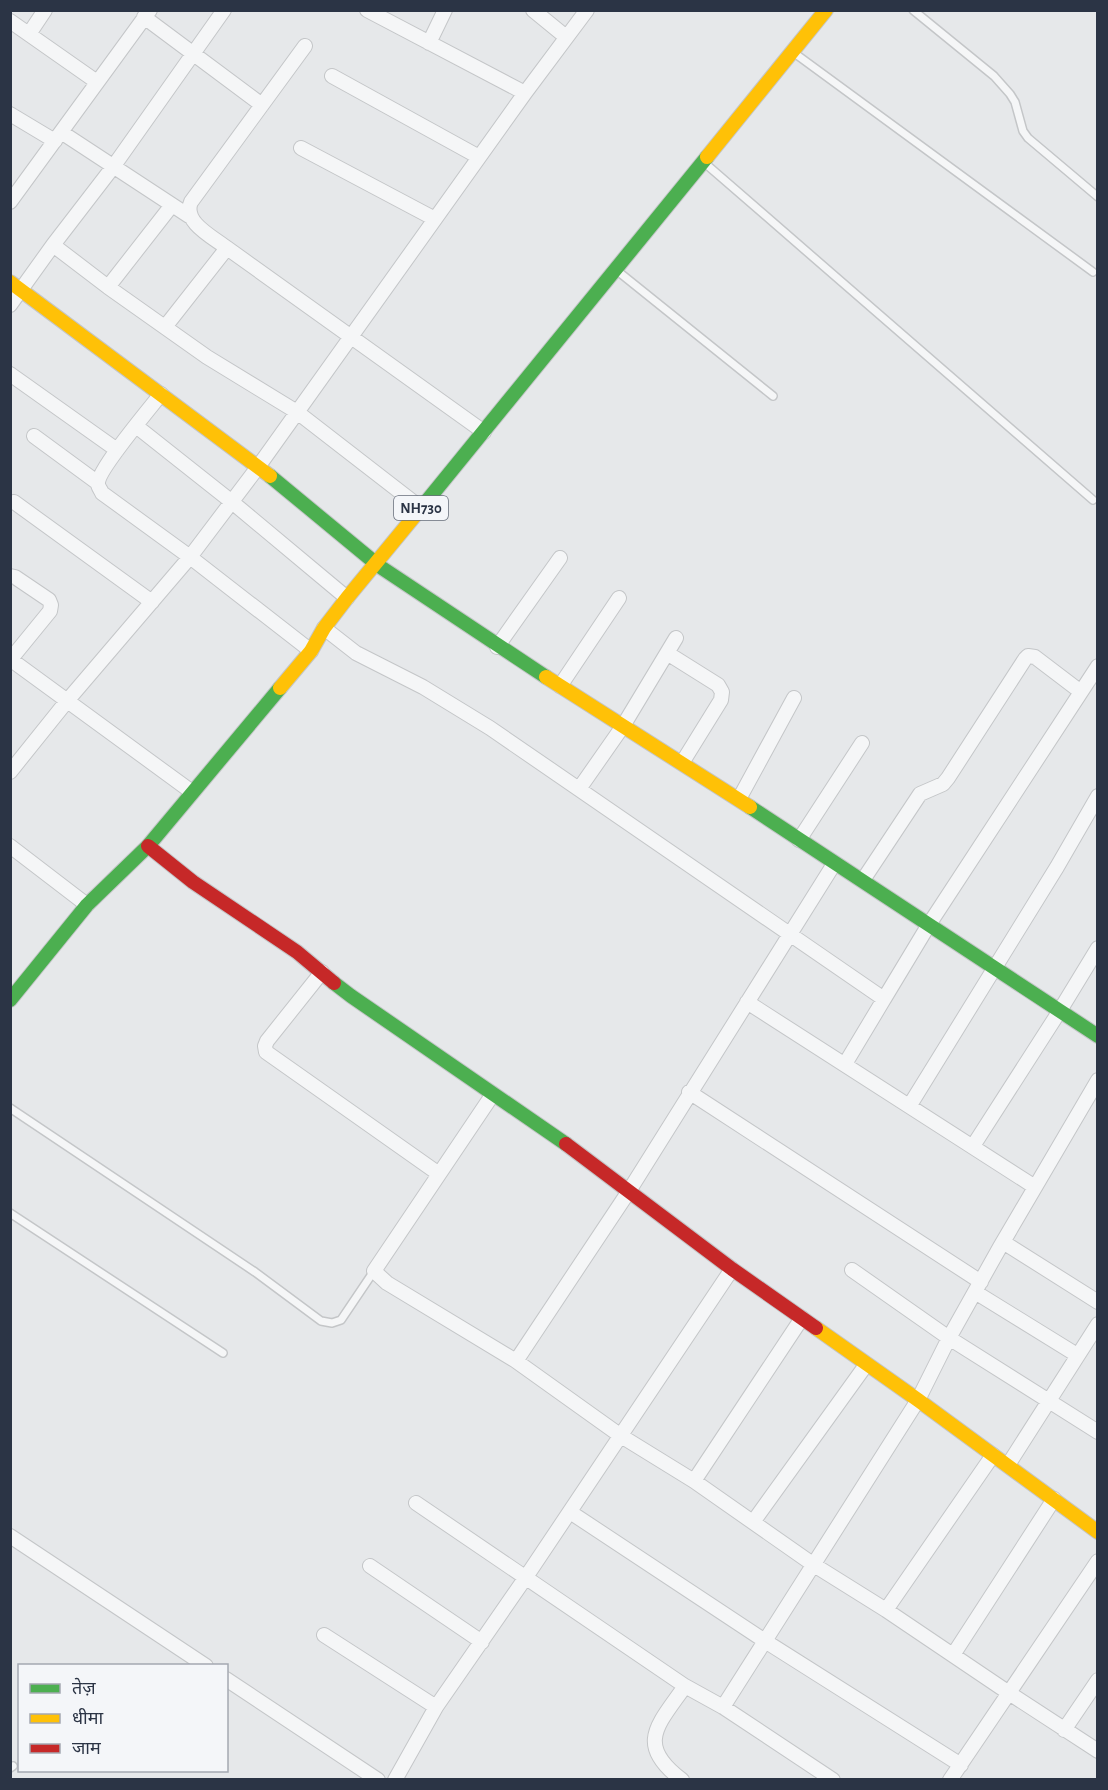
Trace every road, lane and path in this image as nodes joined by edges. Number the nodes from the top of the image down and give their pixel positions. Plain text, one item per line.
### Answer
1 (45, 10) edge
2 (224, 10) edge
3 (367, 10) edge
4 (445, 10) edge
5 (532, 10) edge
6 (587, 10) edge
7 (826, 10) edge
8 (913, 10) edge
9 (147, 14) edge
10 (10, 21) edge
11 (29, 34) junction
12 (566, 37) junction
13 (429, 43) junction
14 (305, 46) dead end
15 (792, 52) junction
16 (194, 55) junction
17 (332, 76) dead end
18 (97, 82) junction
19 (525, 93) junction
20 (262, 105) junction
21 (10, 114) edge
22 (58, 137) junction
23 (301, 148) dead end
24 (479, 157) junction
25 (703, 161) junction
26 (113, 167) junction
27 (1098, 197) edge
28 (10, 202) edge
29 (172, 205) junction
30 (189, 216) junction
31 (435, 219) junction
32 (53, 245) junction
33 (227, 248) junction
34 (616, 270) junction
35 (1092, 272) dead end
36 (16, 286) edge
37 (108, 287) junction
38 (10, 305) edge
39 (165, 327) junction
40 (351, 336) junction
41 (10, 374) edge
42 (161, 394) junction
43 (773, 396) dead end
44 (297, 412) junction
45 (136, 426) junction
46 (484, 432) junction
47 (34, 436) dead end
48 (117, 450) junction
49 (258, 467) junction
50 (98, 483) junction
51 (1093, 500) dead end
52 (14, 502) dead end
53 (232, 502) junction
54 (421, 508) junction
55 (190, 557) junction
56 (560, 558) dead end
57 (376, 564) junction
58 (10, 576) edge
59 (347, 597) junction
60 (619, 598) dead end
61 (152, 602) junction
62 (324, 628) junction
63 (676, 638) dead end
64 (497, 647) junction
65 (311, 651) junction
66 (667, 653) junction
67 (11, 660) edge
68 (1098, 666) edge
69 (560, 686) junction
70 (1081, 692) junction
71 (794, 698) dead end
72 (67, 701) junction
73 (623, 726) junction
74 (862, 743) dead end
75 (682, 763) junction
76 (10, 772) edge
77 (579, 789) junction
78 (192, 792) junction
79 (1098, 796) edge
80 (739, 799) junction
81 (799, 840) junction
82 (10, 846) edge
83 (148, 846) junction
84 (834, 864) junction
85 (863, 880) junction
86 (87, 905) junction
87 (928, 926) junction
88 (788, 935) junction
89 (1098, 948) edge
90 (994, 970) junction
91 (322, 972) junction
92 (884, 999) junction
93 (10, 1000) edge
94 (747, 1002) junction
95 (1059, 1012) junction
96 (1098, 1036) edge
97 (845, 1064) junction
98 (1098, 1080) edge
99 (689, 1092) junction
100 (493, 1094) junction
101 (910, 1105) junction
102 (10, 1108) edge
103 (973, 1146) junction
104 (439, 1174) junction
105 (1035, 1187) junction
106 (629, 1191) junction
107 (10, 1213) edge
108 (1003, 1242) junction
109 (732, 1269) junction
110 (852, 1270) dead end
111 (374, 1272) junction
112 (978, 1287) junction
113 (1098, 1302) edge
114 (802, 1318) junction
115 (1098, 1324) edge
116 (949, 1338) junction
117 (223, 1353) dead end
118 (1077, 1355) junction
119 (516, 1361) junction
120 (866, 1365) junction
121 (918, 1400) junction
122 (1048, 1400) junction
123 (1098, 1432) edge
124 (621, 1436) junction
125 (993, 1455) junction
126 (1008, 1465) junction
127 (694, 1481) junction
128 (1054, 1499) junction
129 (416, 1503) dead end
130 (570, 1512) junction
131 (753, 1522) junction
132 (1098, 1532) edge
133 (10, 1536) edge
134 (1098, 1561) edge
135 (814, 1565) junction
136 (370, 1566) dead end
137 (526, 1577) junction
138 (886, 1610) junction
139 (324, 1635) dead end
140 (765, 1641) junction
141 (482, 1642) junction
142 (953, 1655) junction
143 (204, 1664) edge
144 (228, 1680) edge
145 (1098, 1680) edge
146 (685, 1686) junction
147 (1009, 1693) junction
148 (436, 1707) junction
149 (723, 1707) junction
150 (1064, 1730) junction
151 (1098, 1751) edge
152 (961, 1765) junction
153 (678, 1778) edge
154 (378, 1779) edge
155 (395, 1779) edge
156 (833, 1779) edge
157 (950, 1779) edge

1 - 11 street
2 - 16 street
3 - 13 street
4 - 13 street
5 - 12 street
6 - 12 street
7 - 15 main road, NH730
8 - 27 lane
9 - 16 street
9 - 18 street
10 - 11 street
11 - 18 street
12 - 19 street
13 - 19 street
14 - 20 street
15 - 25 main road, NH730
15 - 35 lane
16 - 20 street
16 - 26 street
17 - 24 street
18 - 22 street
19 - 24 street
20 - 30 street
21 - 22 street
22 - 26 street
22 - 28 street
23 - 31 street
24 - 31 street
25 - 34 main road, NH730
25 - 51 lane
26 - 29 street
26 - 32 street
29 - 30 street
29 - 37 street
30 - 33 street
31 - 40 street
32 - 36 street
32 - 37 street
33 - 39 street
33 - 40 street
34 - 43 lane
34 - 46 main road, NH730
36 - 38 street
36 - 42 main road
37 - 39 street
39 - 44 street
40 - 44 street
40 - 46 street
41 - 48 street
42 - 45 street
42 - 49 main road
44 - 49 street
44 - 54 street
45 - 48 street
45 - 53 street
46 - 54 main road, NH730
47 - 50 street
48 - 50 street
49 - 53 street
49 - 57 main road
50 - 55 street
52 - 61 street
53 - 55 street
53 - 59 street
54 - 57 main road, NH730
55 - 61 street
55 - 65 street
56 - 64 street
57 - 59 main road, NH730
57 - 64 main road
58 - 67 street
59 - 62 main road, NH730
60 - 69 street
61 - 72 street
62 - 65 main road, NH730
62 - 77 street
63 - 66 street
64 - 69 main road
65 - 78 main road, NH730
66 - 73 street
66 - 75 street
67 - 72 street
68 - 70 street
69 - 73 main road
70 - 85 street
70 - 87 street
71 - 80 street
72 - 76 street
72 - 78 street
73 - 75 main road
73 - 77 street
74 - 81 street
75 - 80 main road
77 - 88 street
78 - 83 main road, NH730
79 - 90 street
80 - 81 main road
81 - 84 main road
82 - 86 street
83 - 86 main road, NH730
83 - 91 main road
84 - 85 main road
84 - 88 street
85 - 87 main road
86 - 93 main road, NH730
87 - 90 main road
87 - 92 street
88 - 92 street
88 - 94 street
89 - 95 street
90 - 95 main road
90 - 101 street
91 - 100 main road
91 - 104 street
92 - 97 street
94 - 97 street
94 - 99 street
95 - 96 main road
95 - 103 street
97 - 101 street
98 - 105 street
99 - 106 street
99 - 112 street
100 - 104 street
100 - 106 main road
101 - 103 street
102 - 111 lane
103 - 105 street
104 - 111 street
105 - 108 street
106 - 109 main road
106 - 119 street
107 - 117 lane
108 - 112 street
108 - 113 street
109 - 114 main road
109 - 124 street
110 - 116 street
111 - 119 street
112 - 116 street
112 - 118 street
114 - 120 main road
114 - 127 street
115 - 118 street
116 - 121 street
116 - 122 street
118 - 122 street
119 - 124 street
120 - 121 main road
120 - 131 street
121 - 125 main road
121 - 135 street
122 - 123 street
122 - 126 street
124 - 127 street
124 - 130 street
125 - 126 main road
125 - 138 street
126 - 128 main road
127 - 131 street
128 - 132 main road
128 - 142 street
129 - 137 street
130 - 137 street
130 - 140 street
131 - 135 street
133 - 143 street
134 - 147 street
135 - 138 street
135 - 140 street
136 - 141 street
137 - 141 street
137 - 146 street
138 - 142 street
139 - 148 street
140 - 149 street
140 - 152 street
141 - 148 street
142 - 147 street
144 - 154 street
145 - 150 street
146 - 149 street
146 - 153 street
147 - 150 street
147 - 152 street
148 - 155 street
149 - 156 street
150 - 151 street
152 - 157 street

